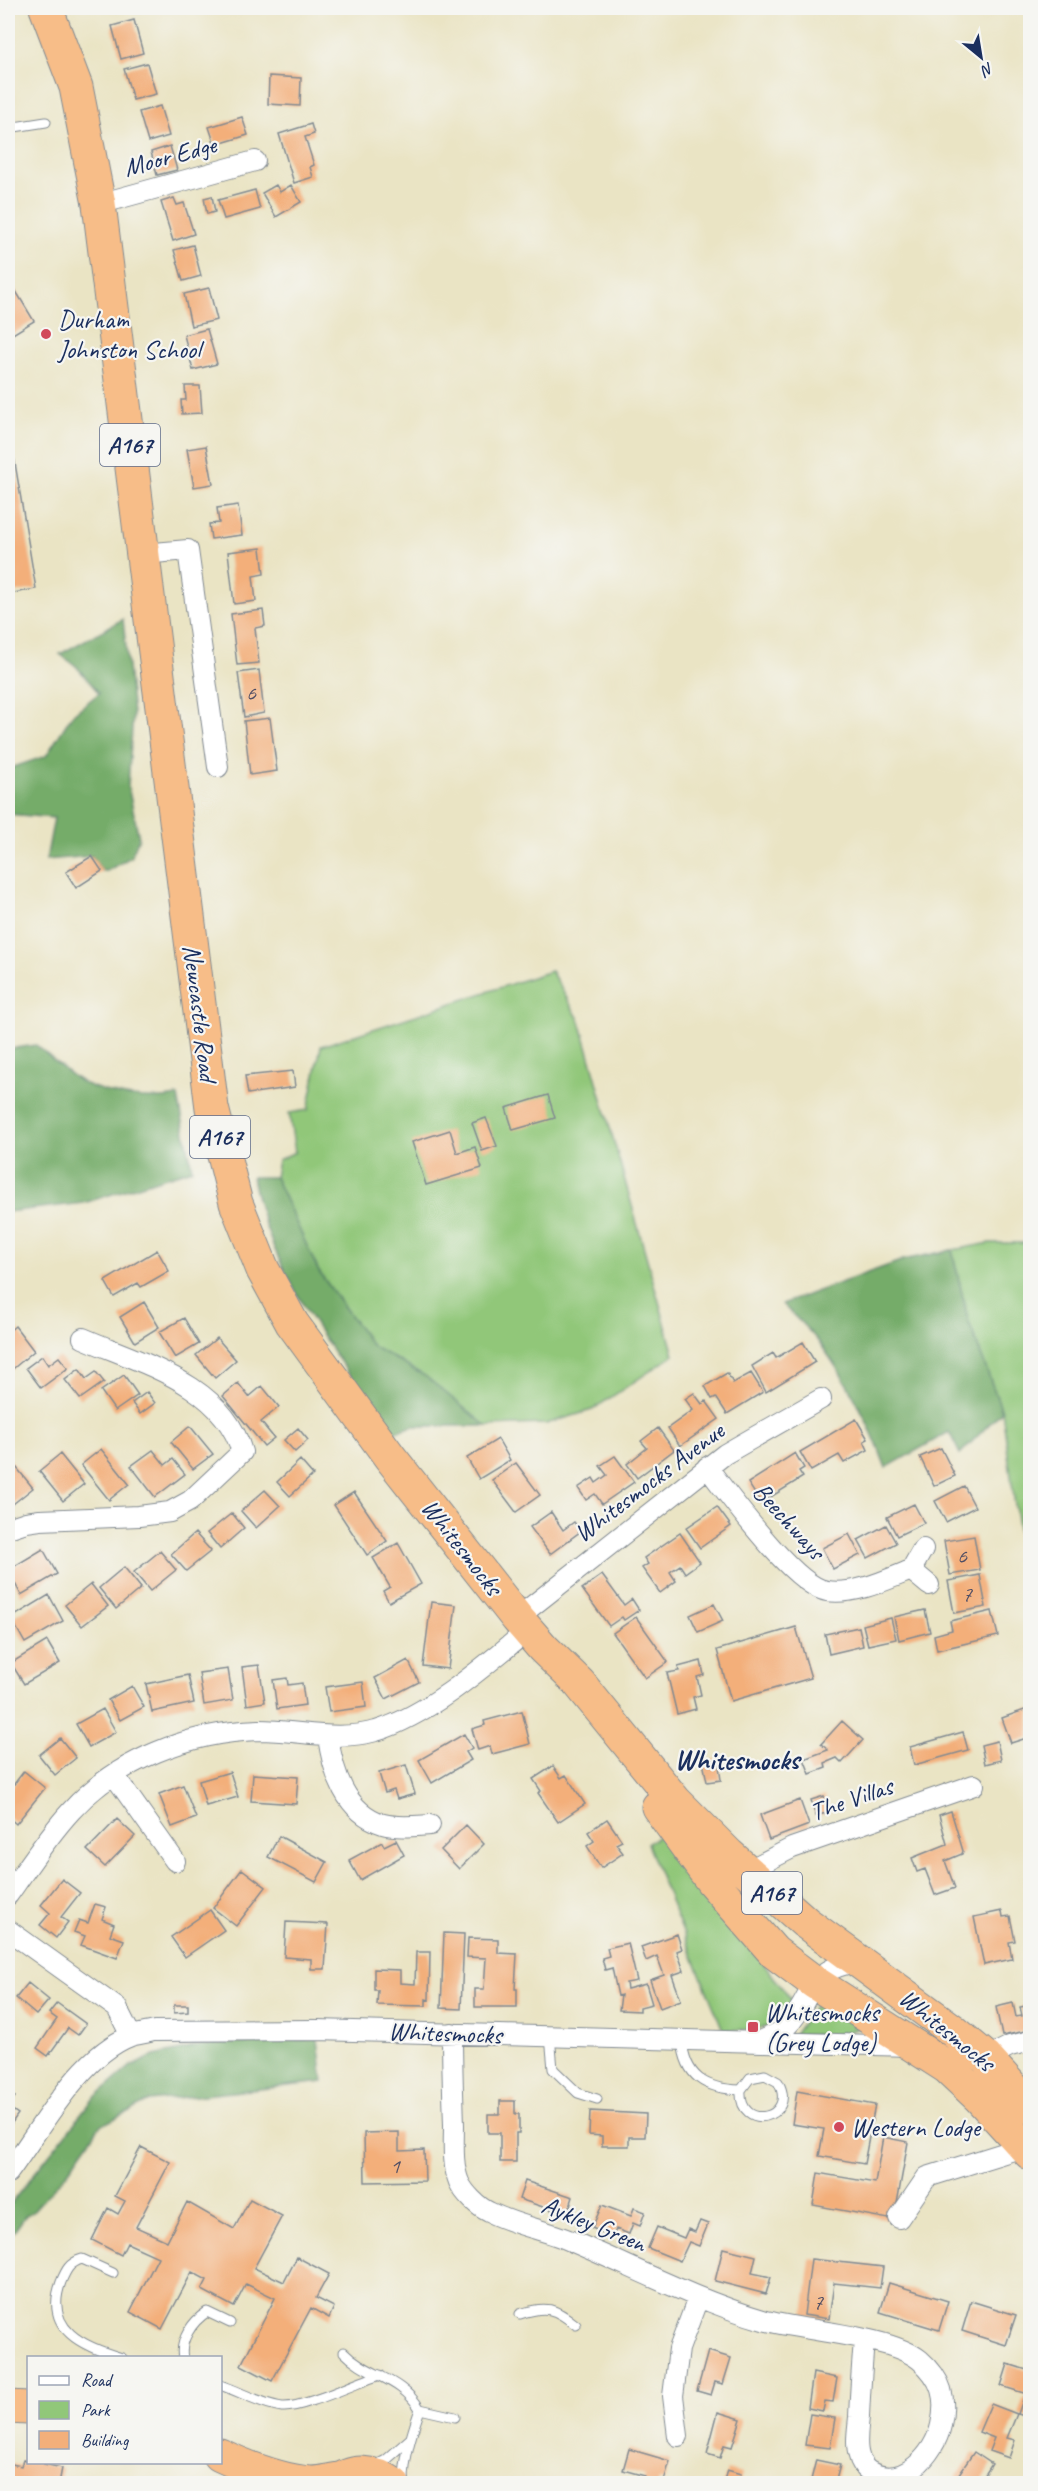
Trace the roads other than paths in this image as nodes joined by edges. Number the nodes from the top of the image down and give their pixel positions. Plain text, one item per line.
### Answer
1 (46, 8) edge
2 (46, 122) dead end
3 (8, 128) edge
4 (255, 161) dead end
5 (99, 204) junction
6 (143, 554) junction
7 (218, 766) dead end
8 (83, 1338) dead end
9 (821, 1399) dead end
10 (382, 1446) joint
11 (706, 1467) junction
12 (8, 1528) edge
13 (923, 1549) dead end
14 (911, 1570) junction
15 (929, 1585) dead end
16 (529, 1632) junction
17 (328, 1737) junction
18 (114, 1775) junction
19 (974, 1785) dead end
20 (430, 1825) dead end
21 (175, 1861) dead end
22 (747, 1871) junction
23 (8, 1895) edge
24 (8, 1930) edge
25 (857, 1962) junction
26 (814, 1982) junction
27 (888, 1983) junction
28 (452, 2033) junction
29 (870, 2035) junction
30 (131, 2036) junction
31 (550, 2036) junction
32 (681, 2040) junction
33 (760, 2041) junction
34 (1030, 2041) edge
35 (986, 2058) junction
36 (741, 2090) junction
37 (597, 2099) dead end
38 (1030, 2107) edge
39 (1029, 2148) edge
40 (11, 2162) edge
41 (899, 2218) dead end
42 (113, 2273) dead end
43 (698, 2298) junction
44 (520, 2314) dead end
45 (230, 2323) dead end
46 (576, 2325) dead end
47 (864, 2340) junction
48 (344, 2352) dead end
49 (115, 2356) edge
50 (183, 2356) edge
51 (380, 2374) junction
52 (222, 2386) edge
53 (8, 2407) edge
54 (27, 2408) edge
55 (420, 2409) junction
56 (455, 2417) dead end
57 (678, 2436) dead end
58 (410, 2439) junction
59 (222, 2456) edge
60 (259, 2476) edge
61 (343, 2479) edge
62 (393, 2484) edge
63 (404, 2484) edge

1 - 5 highway, A167
2 - 3 lane
4 - 5 street, Moor Edge
5 - 6 highway, A167
6 - 7 street
6 - 10 highway, Newcastle Road / A167
8 - 12 street
9 - 11 street, Whitesmocks Avenue
10 - 16 highway, Whitesmocks / A167
11 - 14 street, Beechways
11 - 16 street, Whitesmocks Avenue
13 - 14 street
14 - 15 street
16 - 17 street, Whitesmocks Avenue
16 - 22 highway, Whitesmocks / A167
16 - 26 highway, Whitesmocks / A167
17 - 18 street, Whitesmocks Avenue
17 - 20 street
18 - 21 street
18 - 23 street, Whitesmocks Avenue
19 - 22 street, The Villas
22 - 25 highway, Whitesmocks / A167
24 - 30 street
25 - 26 street
25 - 27 highway, Whitesmocks / A167
26 - 29 highway, Whitesmocks / A167
26 - 33 street
27 - 29 street
27 - 35 highway, Whitesmocks / A167
28 - 30 street, Whitesmocks
28 - 31 street, Whitesmocks
28 - 43 street, Aykley Green
29 - 33 street, Whitesmocks
29 - 39 highway, Whitesmocks / A167
30 - 40 street
31 - 32 street, Whitesmocks
31 - 37 lane
32 - 33 street, Whitesmocks
32 - 36 lane
34 - 35 street
35 - 38 highway, Whitesmocks / A167
36 - 36 lane
39 - 41 street
42 - 49 lane
43 - 47 street, Aykley Green
43 - 57 street
44 - 46 lane
45 - 50 lane
47 - 47 street, Aykley Green
48 - 51 lane
51 - 52 lane
51 - 55 lane
53 - 54 highway
55 - 56 lane
55 - 58 lane
58 - 61 lane
58 - 63 lane
59 - 60 highway
60 - 61 highway
61 - 62 highway

